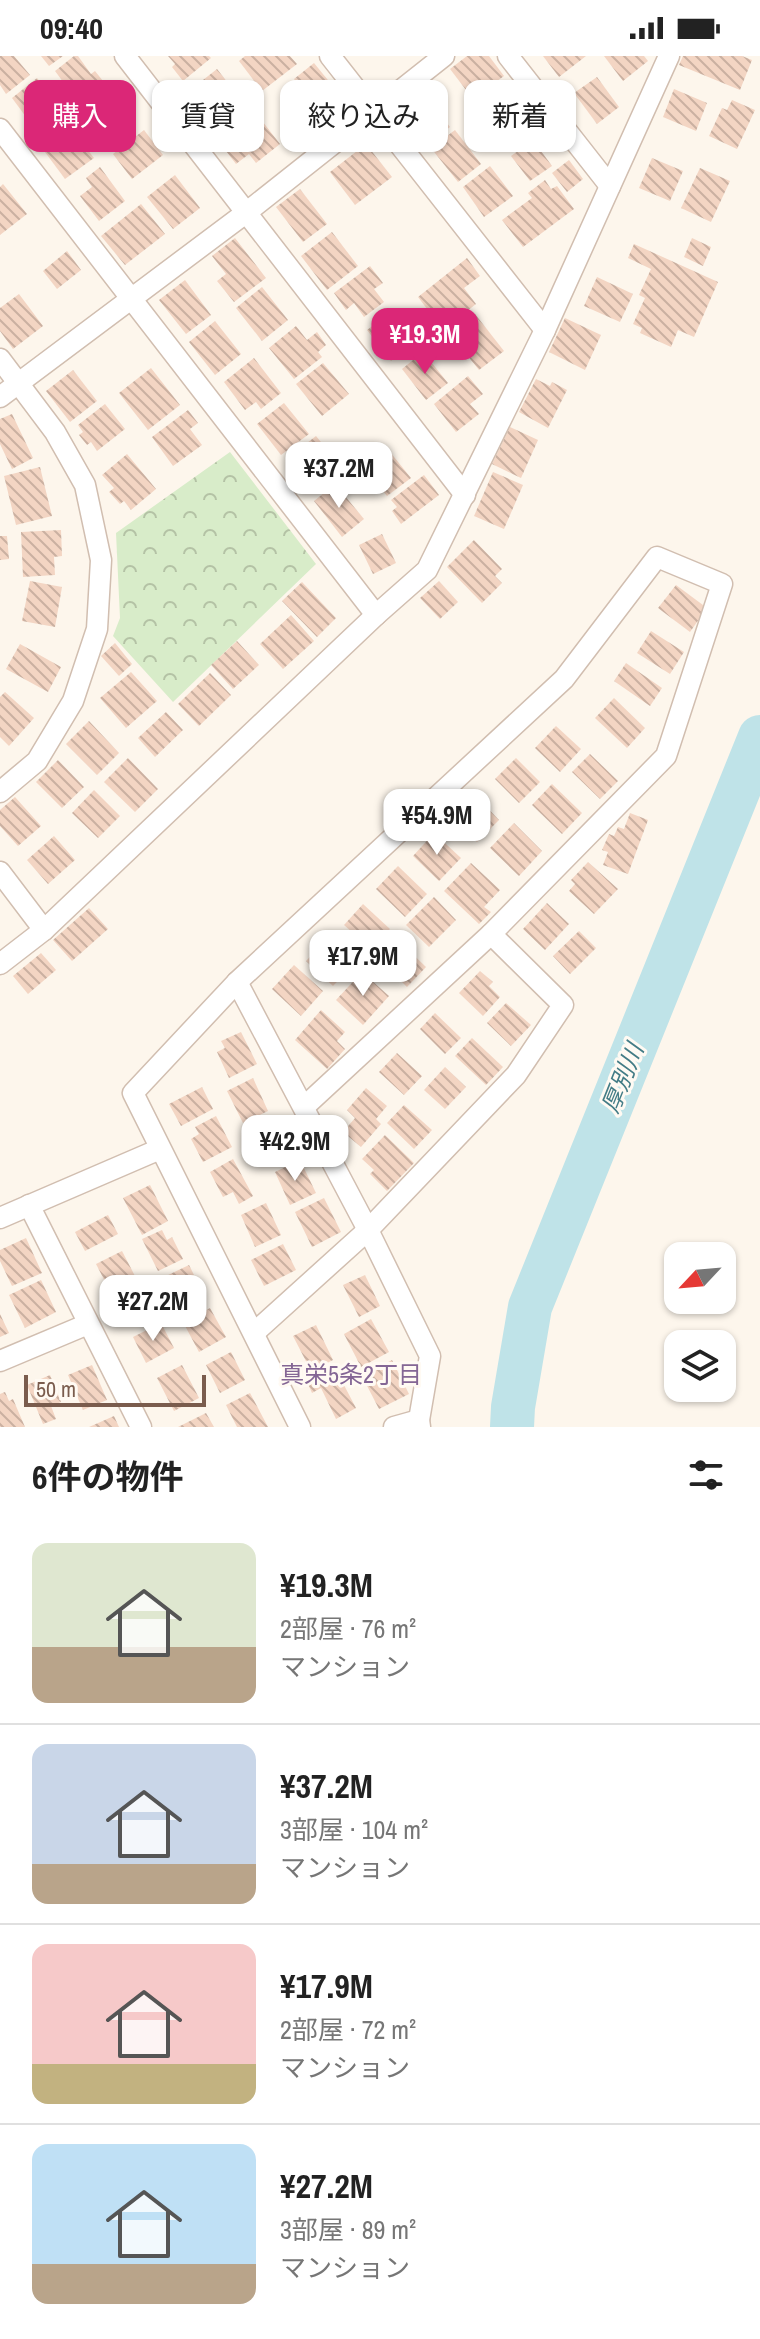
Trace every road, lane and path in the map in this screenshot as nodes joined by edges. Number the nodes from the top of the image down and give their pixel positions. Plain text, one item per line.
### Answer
1 (125, 56) edge
2 (330, 56) edge
3 (444, 56) edge
4 (508, 56) edge
5 (669, 56) edge
6 (348, 80) edge
7 (414, 80) edge
8 (0, 129) edge
9 (323, 152) edge
10 (405, 152) edge
11 (610, 186) junction
12 (247, 212) junction
13 (131, 299) junction
14 (545, 330) junction
15 (0, 359) edge
16 (19, 384) junction
17 (0, 397) edge
18 (465, 495) junction
19 (376, 615) junction
20 (0, 792) edge
21 (0, 872) edge
22 (44, 930) junction
23 (491, 934) junction
24 (0, 964) edge
25 (237, 982) junction
26 (304, 1107) junction
27 (160, 1149) junction
28 (29, 1205) junction
29 (0, 1218) edge
30 (368, 1230) junction
31 (88, 1324) junction
32 (254, 1333) junction
33 (0, 1361) edge
34 (420, 1424) edge
35 (141, 1427) edge
36 (300, 1427) edge
37 (394, 1427) edge

1 - 12 street
2 - 6 street
3 - 7 street
4 - 11 street
5 - 11 street
8 - 13 street
9 - 12 street
10 - 14 street
11 - 14 street
12 - 13 street
12 - 18 street
13 - 16 street
13 - 19 street
14 - 18 street
15 - 16 street
16 - 17 street
16 - 20 street
18 - 19 street
19 - 22 street
21 - 22 street
22 - 24 street
23 - 25 street
23 - 26 street
23 - 30 street
25 - 26 street
25 - 27 street
26 - 30 street
27 - 28 street
27 - 32 street
28 - 29 street
28 - 31 street
30 - 32 street
30 - 34 street
31 - 33 street
31 - 35 street
32 - 36 street
34 - 37 street

